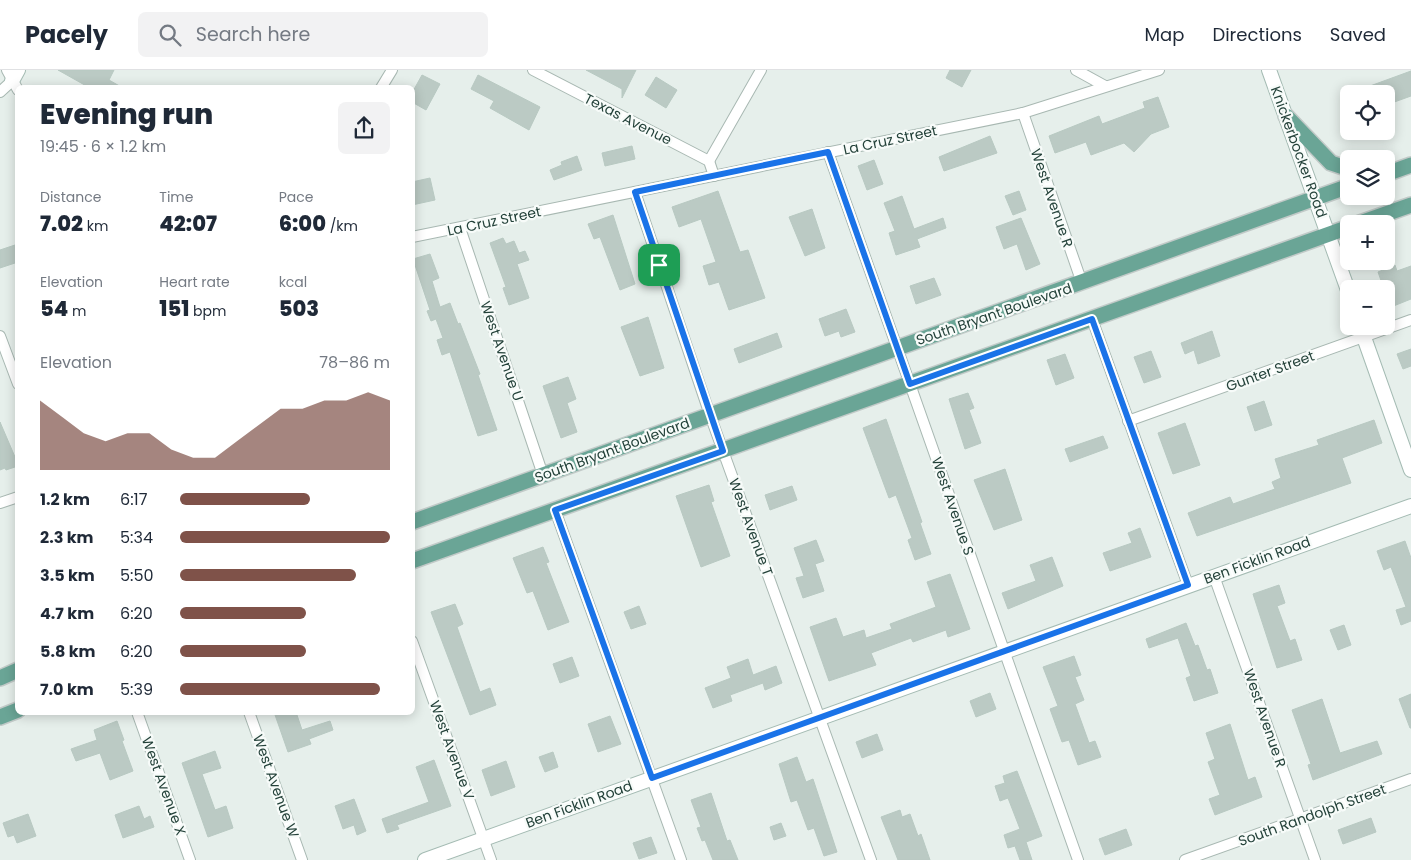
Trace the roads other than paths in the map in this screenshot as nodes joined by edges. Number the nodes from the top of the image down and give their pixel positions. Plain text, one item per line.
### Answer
1 (392, 70) edge
2 (532, 70) edge
3 (761, 70) edge
4 (1076, 70) edge
5 (1159, 70) edge
6 (1269, 70) edge
7 (13, 78) edge
8 (383, 85) edge
9 (1105, 86) junction
10 (0, 92) edge
11 (1023, 113) junction
12 (1286, 116) junction
13 (828, 152) junction
14 (709, 161) junction
15 (1411, 165) edge
16 (1340, 166) edge
17 (1395, 171) edge
18 (714, 176) junction
19 (1340, 189) edge
20 (635, 192) junction
21 (1315, 198) junction
22 (1411, 205) edge
23 (1383, 215) edge
24 (460, 228) junction
25 (1340, 230) edge
26 (1328, 234) junction
27 (415, 236) edge
28 (1344, 280) edge
29 (1082, 283) junction
30 (1092, 319) junction
31 (1411, 320) edge
32 (1395, 324) edge
33 (1354, 335) edge
34 (1363, 335) edge
35 (0, 336) edge
36 (897, 348) junction
37 (15, 376) edge
38 (910, 384) junction
39 (710, 415) junction
40 (1128, 421) junction
41 (723, 451) junction
42 (1411, 470) edge
43 (544, 475) junction
44 (15, 498) edge
45 (0, 503) edge
46 (1411, 506) edge
47 (555, 510) junction
48 (415, 521) edge
49 (415, 560) edge
50 (1214, 576) junction
51 (1188, 585) junction
52 (415, 649) edge
53 (1004, 651) junction
54 (15, 671) edge
55 (0, 678) edge
56 (15, 711) edge
57 (138, 715) edge
58 (250, 715) edge
59 (821, 716) junction
60 (0, 717) edge
61 (652, 778) junction
62 (1411, 779) edge
63 (1300, 819) junction
64 (484, 839) junction
65 (190, 860) edge
66 (302, 860) edge
67 (426, 860) edge
68 (491, 860) edge
69 (681, 860) edge
70 (871, 860) edge
71 (1078, 860) edge
72 (1185, 860) edge
73 (1315, 860) edge

1 - 8 street
2 - 14 street, Texas Avenue
3 - 14 street
4 - 9 street
5 - 9 street, La Cruz Street
6 - 12 street, Knickerbocker Road
7 - 10 street
9 - 11 street, La Cruz Street
11 - 13 street, La Cruz Street
11 - 29 street, West Avenue R
12 - 16 main road
12 - 21 street, Knickerbocker Road
13 - 18 street, La Cruz Street
13 - 36 street, West Avenue S
14 - 18 street
15 - 17 main road
18 - 20 street, La Cruz Street
19 - 21 main road, South Bryant Boulevard
20 - 24 street, La Cruz Street
20 - 39 street, West Avenue T
21 - 26 street, Knickerbocker Road
21 - 29 main road, South Bryant Boulevard
22 - 23 main road
24 - 27 street, La Cruz Street
24 - 43 street, West Avenue U
25 - 26 main road
26 - 28 street, Knickerbocker Road
26 - 30 main road
29 - 36 main road, South Bryant Boulevard
30 - 38 main road
30 - 40 street
31 - 32 street, Gunter Street
33 - 40 street, Gunter Street
34 - 42 street
35 - 37 street
36 - 38 street, West Avenue S
36 - 39 main road, South Bryant Boulevard
38 - 41 main road
38 - 53 street, West Avenue S
39 - 41 street, West Avenue T
39 - 43 main road, South Bryant Boulevard
40 - 51 street
41 - 47 main road
41 - 59 street, West Avenue T
43 - 48 main road, South Bryant Boulevard
44 - 45 street
46 - 50 street, Ben Ficklin Road
47 - 49 main road
47 - 61 street
50 - 51 street, Ben Ficklin Road
50 - 63 street, West Avenue R
51 - 53 street, Ben Ficklin Road
52 - 64 street, West Avenue V
53 - 59 street, Ben Ficklin Road
53 - 71 street, West Avenue S
54 - 55 main road
56 - 60 main road
57 - 65 street, West Avenue X
58 - 66 street, West Avenue W
59 - 61 street, Ben Ficklin Road
59 - 70 street, West Avenue T
61 - 64 street, Ben Ficklin Road
61 - 69 street
62 - 63 street, South Randolph Street
63 - 72 street, South Randolph Street
63 - 73 street, West Avenue R
64 - 67 street, Ben Ficklin Road
64 - 68 street, West Avenue V

